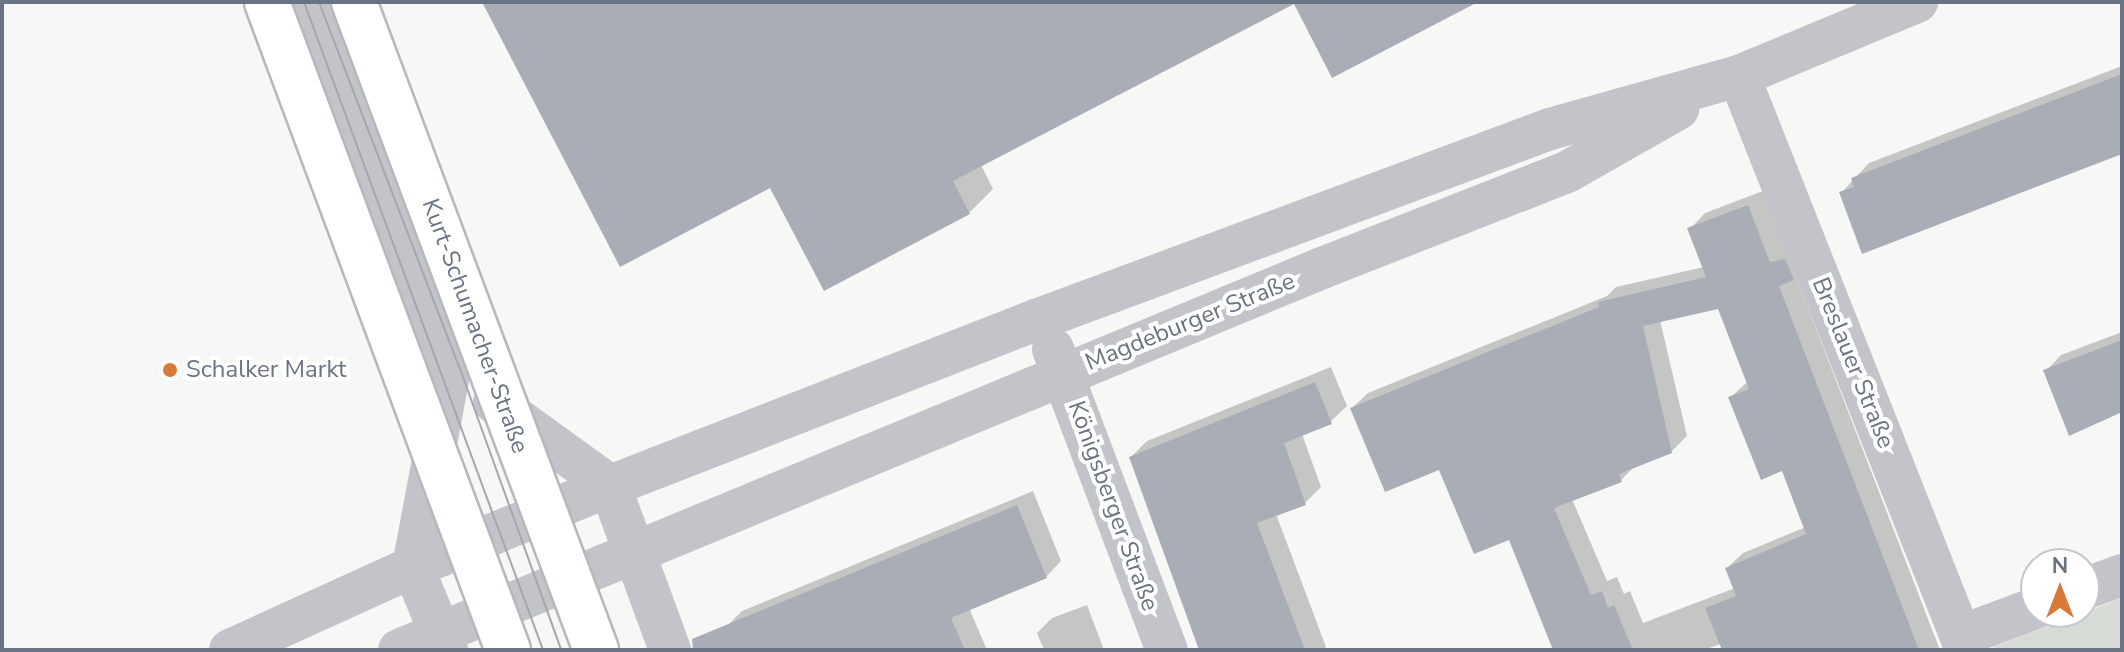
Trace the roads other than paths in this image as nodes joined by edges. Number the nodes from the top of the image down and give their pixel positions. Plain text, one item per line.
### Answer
1 (267, 2) edge
2 (1917, 2) edge
3 (330, 5) edge
4 (1739, 76) junction
5 (1039, 319) junction
6 (450, 369) junction
7 (1064, 374) junction
8 (610, 486) junction
9 (634, 554) junction
10 (413, 567) junction
11 (2122, 575) edge
12 (2100, 583) edge
13 (2020, 616) edge
14 (444, 641) edge
15 (1964, 643) edge
16 (230, 650) edge
17 (399, 650) edge
18 (508, 650) edge
19 (596, 650) edge
20 (670, 650) edge
21 (1167, 650) edge

1 - 18 main road, bridge
2 - 4 street, Magdeburger Straße
3 - 6 street
3 - 19 main road, Kurt-Schumacher-Straße, bridge
4 - 5 street, Magdeburger Straße
4 - 7 street, Magdeburger Straße
4 - 15 street, Breslauer Straße
5 - 7 street, Königsberger Straße
5 - 8 street, Magdeburger Straße
6 - 8 street
6 - 10 street
7 - 9 street, Magdeburger Straße
7 - 21 street, Königsberger Straße
8 - 9 street
8 - 10 street
9 - 14 street
9 - 20 street
10 - 14 street
10 - 16 street
11 - 12 street
13 - 15 street
14 - 17 street

